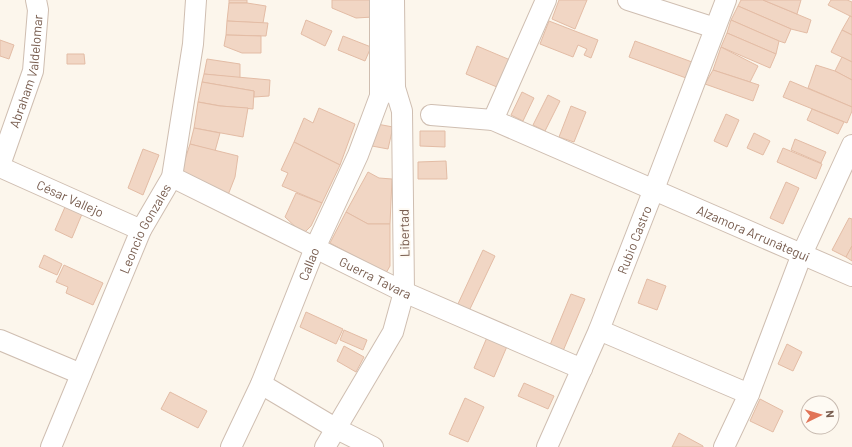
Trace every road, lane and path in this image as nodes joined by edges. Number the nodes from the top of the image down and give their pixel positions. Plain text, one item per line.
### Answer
1 (36, 0) edge
2 (196, 0) edge
3 (380, 0) edge
4 (394, 0) edge
5 (546, 0) edge
6 (628, 0) edge
7 (726, 0) edge
8 (715, 28) junction
9 (388, 92) junction
10 (431, 115) dead end
11 (493, 120) junction
12 (852, 145) edge
13 (0, 166) edge
14 (172, 177) junction
15 (654, 189) junction
16 (141, 230) junction
17 (315, 248) junction
18 (802, 254) junction
19 (852, 276) edge
20 (404, 292) junction
21 (599, 330) junction
22 (0, 340) edge
23 (582, 369) junction
24 (81, 374) junction
25 (261, 384) junction
26 (749, 394) junction
27 (335, 428) junction
28 (51, 447) edge
29 (231, 447) edge
30 (325, 447) edge
31 (373, 447) edge
32 (547, 447) edge
33 (724, 447) edge

1 - 13 street, Abraham Valdelomar
2 - 14 street, Leoncio Gonzales
3 - 9 street
4 - 9 street, Libertad
5 - 11 street
6 - 8 street
7 - 8 street, Rubio Castro
8 - 15 street, Rubio Castro
9 - 17 street, Callao
9 - 20 street, Libertad
10 - 11 street, Alzamora Arrunátegui
11 - 15 street, Alzamora Arrunátegui
12 - 18 street
13 - 16 street, César Vallejo
14 - 16 street, Leoncio Gonzales
14 - 17 street, Guerra Tavara
15 - 18 street, Alzamora Arrunátegui
15 - 21 street, Rubio Castro
16 - 24 street, Leoncio Gonzales
17 - 20 street, Guerra Tavara
17 - 25 street, Callao
18 - 19 street, Alzamora Arrunátegui
18 - 26 street
20 - 23 street, Guerra Tavara
20 - 27 street, Libertad
21 - 23 street, Rubio Castro
21 - 26 street
22 - 24 street
23 - 32 street, Rubio Castro
24 - 28 street, Leoncio Gonzales
25 - 27 street
25 - 29 street, Callao
26 - 33 street
27 - 30 street, Libertad
27 - 31 street

